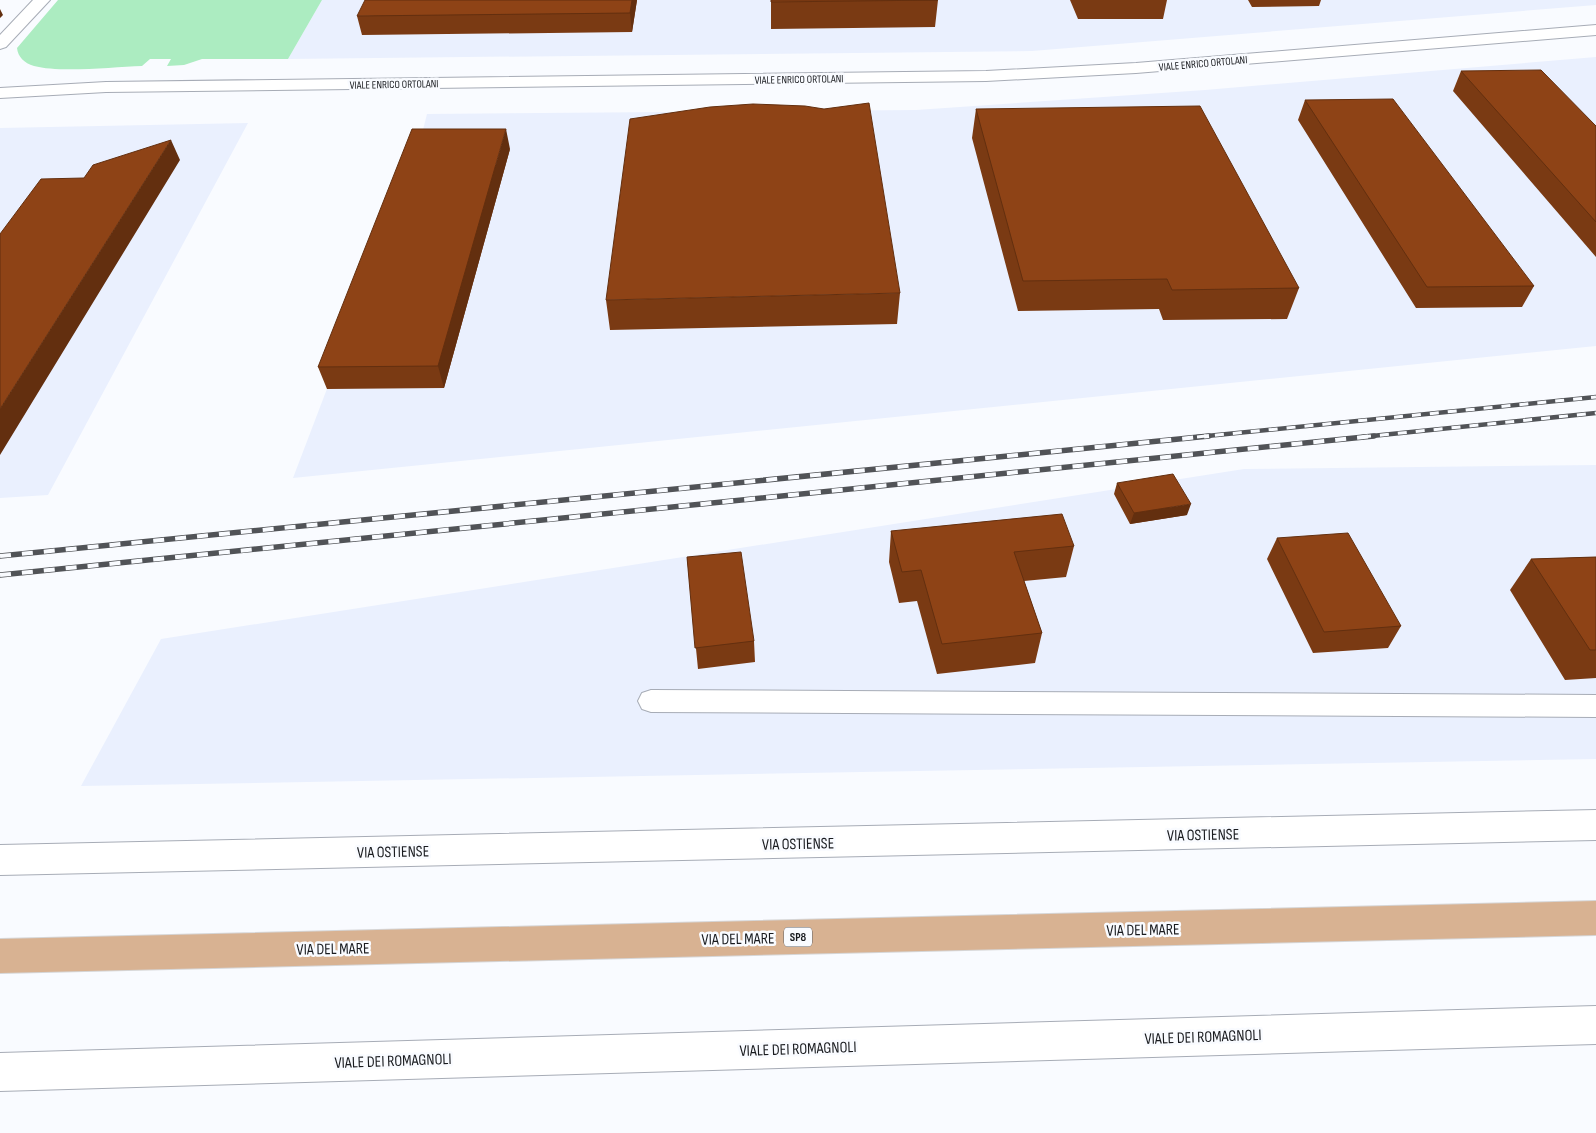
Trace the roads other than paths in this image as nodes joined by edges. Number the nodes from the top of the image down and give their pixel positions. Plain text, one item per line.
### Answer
1 (42, 0) edge
2 (1596, 30) edge
3 (0, 44) edge
4 (0, 93) edge
5 (652, 701) dead end
6 (1596, 706) edge
7 (1596, 825) edge
8 (0, 860) edge
9 (1596, 918) edge
10 (0, 956) edge
11 (1596, 1024) edge
12 (0, 1072) edge

1 - 3 street
2 - 4 street, VIALE ENRICO ORTOLANI
5 - 6 lane
7 - 8 street, VIA OSTIENSE
9 - 10 main road, VIA DEL MARE / SP8
11 - 12 street, VIALE DEI ROMAGNOLI

